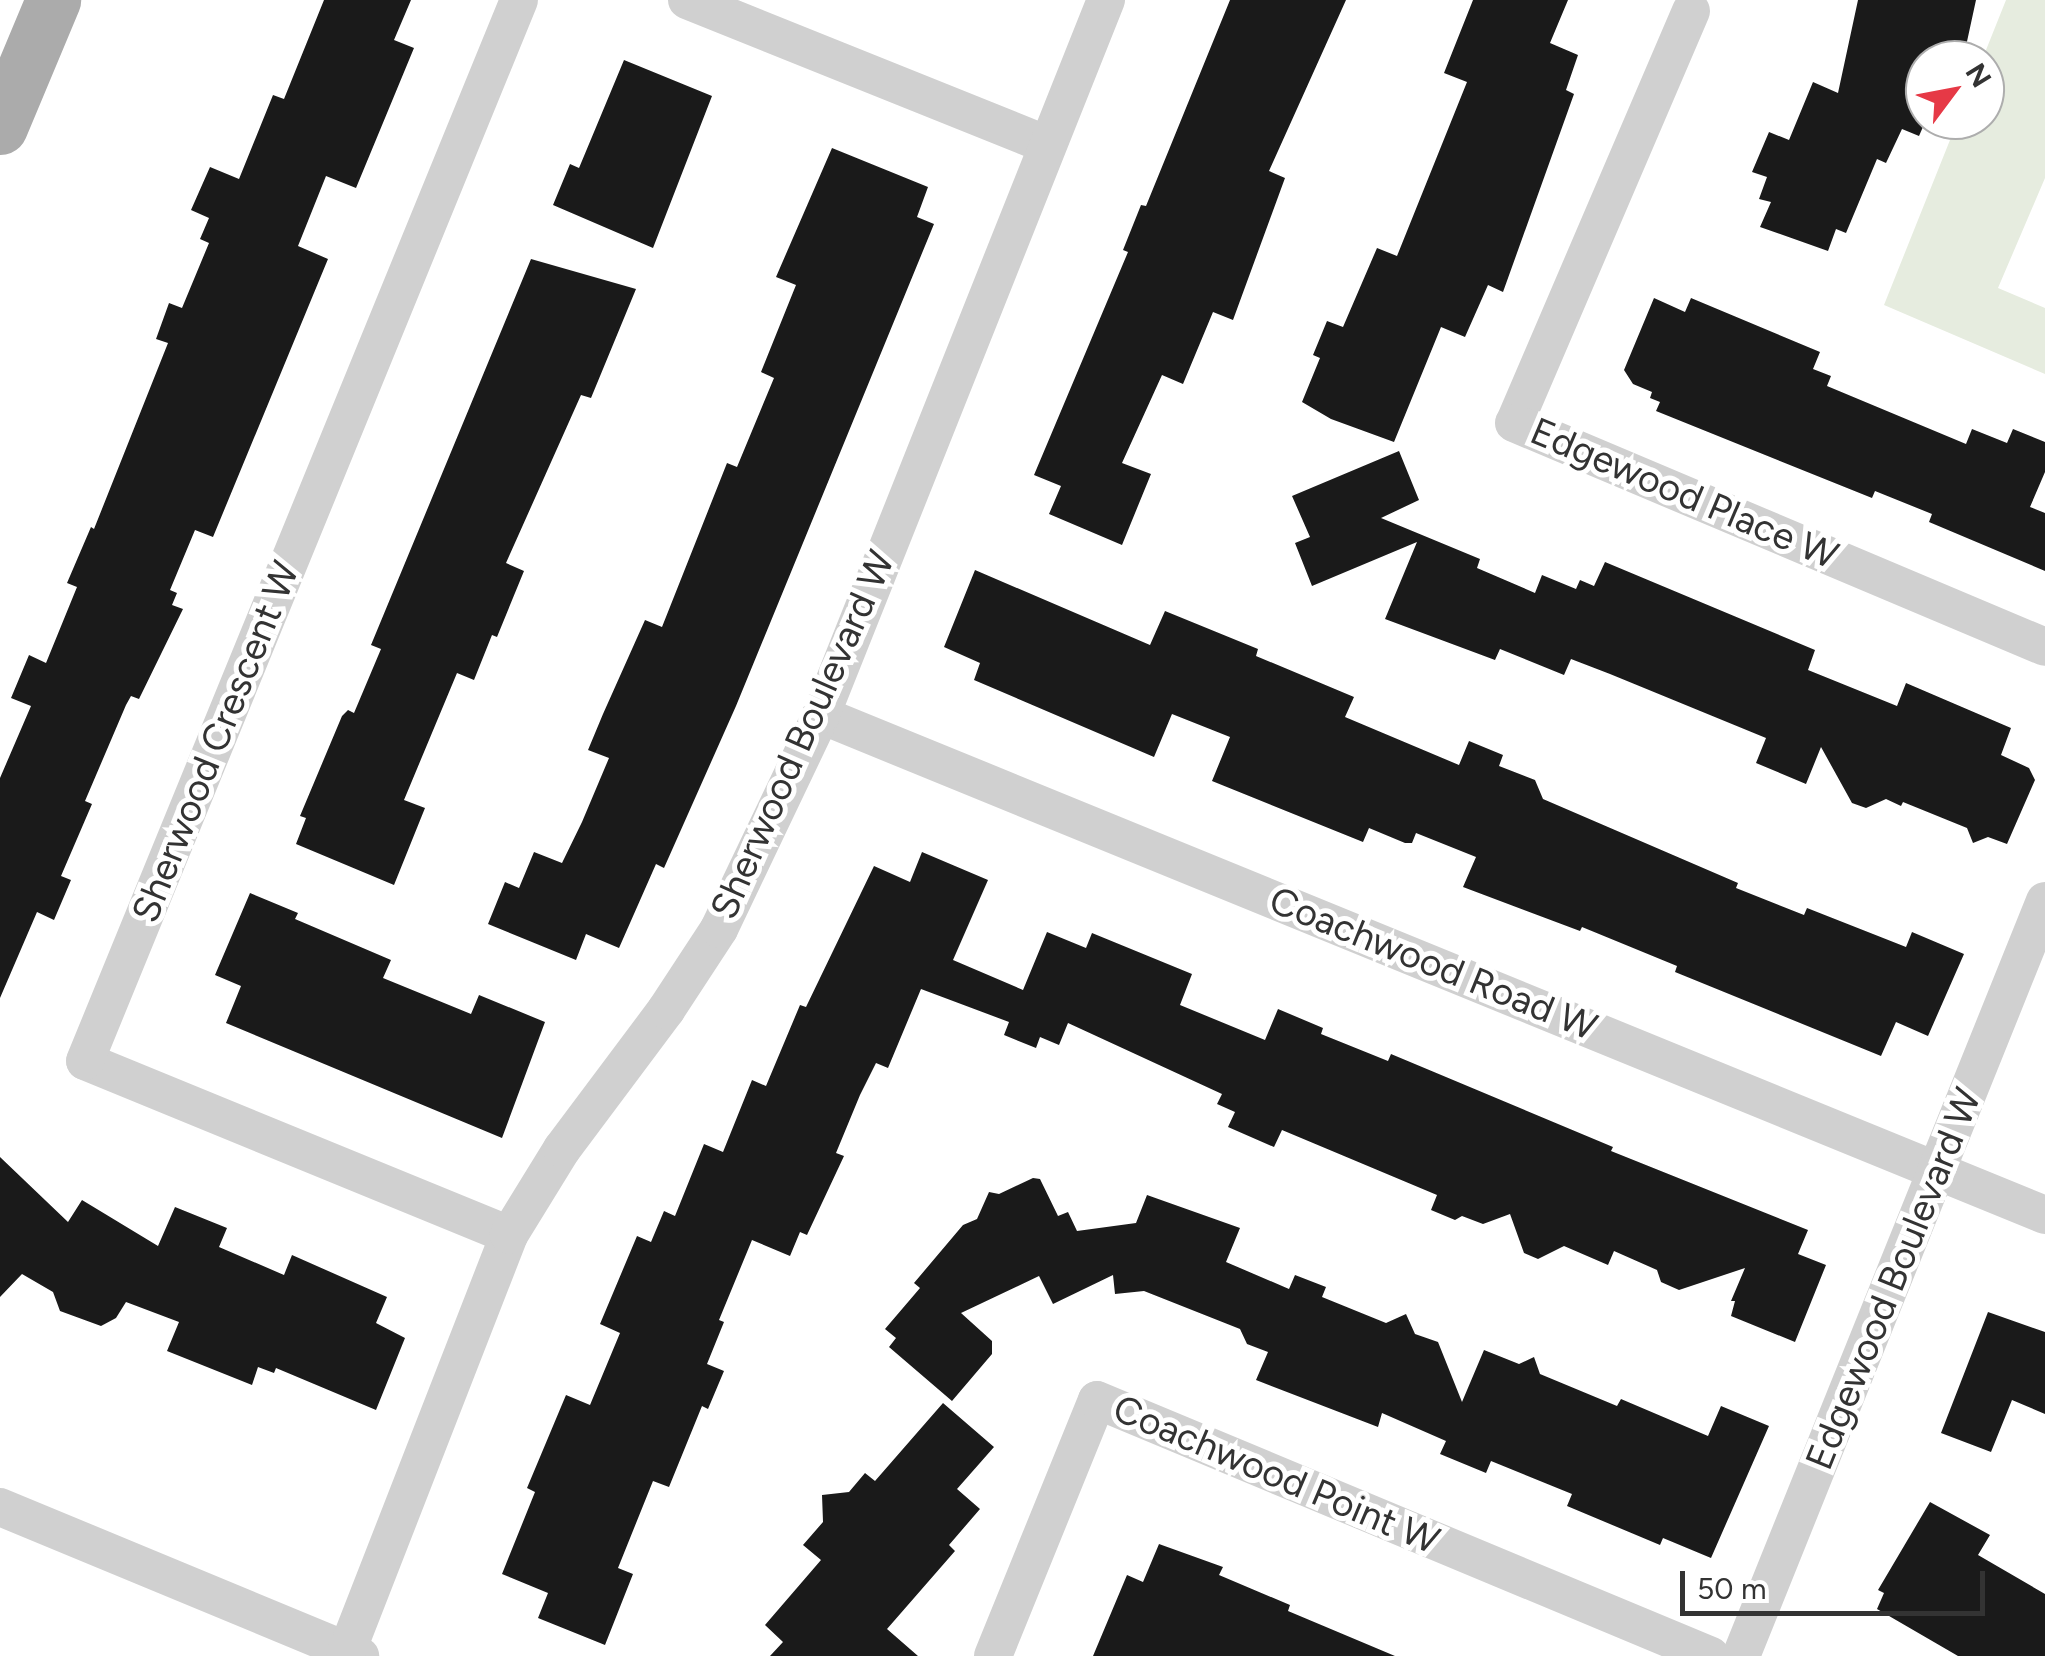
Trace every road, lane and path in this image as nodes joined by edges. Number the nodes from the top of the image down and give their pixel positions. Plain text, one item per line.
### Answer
1 (53, 0) edge
2 (519, 0) edge
3 (687, 0) edge
4 (1106, 0) edge
5 (1691, 11) dead end
6 (0, 127) edge
7 (1046, 144) junction
8 (2045, 647) edge
9 (820, 715) junction
10 (2045, 901) edge
11 (1938, 1170) junction
12 (2045, 1215) edge
13 (509, 1235) junction
14 (0, 1506) edge
15 (350, 1654) edge
16 (993, 1656) edge
17 (1710, 1656) edge
18 (1741, 1656) edge

1 - 6 main road
2 - 13 street, Sherwood Crescent W
3 - 7 street
4 - 7 street, Sherwood Boulevard W
5 - 8 street, Edgewood Place W
7 - 9 street, Sherwood Boulevard W
9 - 11 street, Coachwood Road W
9 - 13 street, Sherwood Boulevard W
10 - 11 street, Edgewood Boulevard W
11 - 12 street, Coachwood Road W
11 - 18 street, Edgewood Boulevard W
13 - 15 street, Sherwood Boulevard W
14 - 15 street
16 - 17 street, Coachwood Point W

